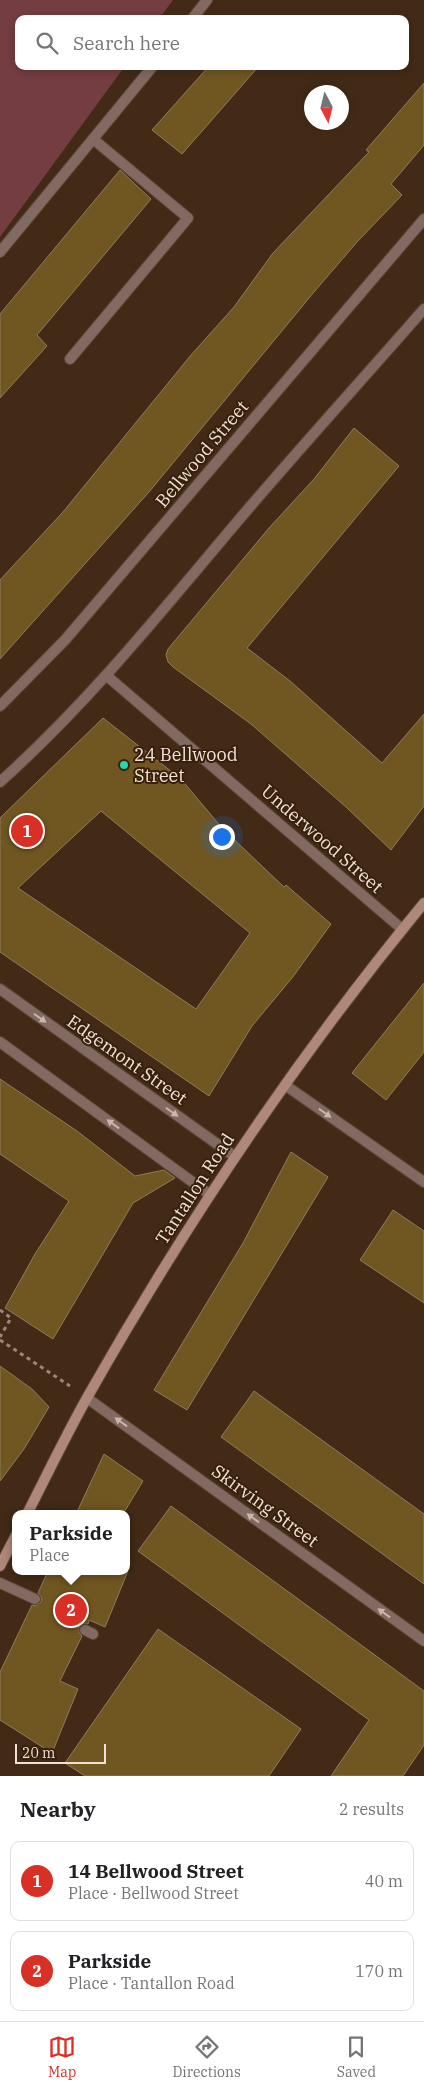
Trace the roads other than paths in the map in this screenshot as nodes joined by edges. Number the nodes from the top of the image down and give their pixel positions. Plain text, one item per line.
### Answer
1 (207, 0) edge
2 (195, 15) edge
3 (150, 70) edge
4 (93, 139) junction
5 (424, 219) edge
6 (0, 252) edge
7 (424, 309) edge
8 (70, 359) dead end
9 (107, 676) junction
10 (0, 706) edge
11 (0, 782) edge
12 (424, 903) edge
13 (402, 929) junction
14 (0, 989) edge
15 (0, 1042) edge
16 (285, 1085) junction
17 (234, 1156) junction
18 (424, 1182) edge
19 (209, 1194) junction
20 (87, 1398) junction
21 (29, 1510) edge
22 (12, 1543) edge
23 (0, 1566) edge
24 (0, 1583) edge
25 (35, 1599) dead end
26 (424, 1641) edge

1 - 2 street
3 - 4 street
4 - 6 street
4 - 8 street
5 - 10 street, Bellwood Street
7 - 9 street
9 - 11 street
9 - 13 street, Underwood Street
12 - 13 street, Tantallon Road
13 - 16 street, Tantallon Road
14 -> 17 street, Edgemont Street
19 -> 15 street
16 - 17 street, Tantallon Road
16 -> 18 street
17 - 19 street, Tantallon Road
19 - 20 street, Tantallon Road
20 - 21 street, Tantallon Road
26 -> 20 street, Skirving Street
22 - 23 street
24 - 25 street

